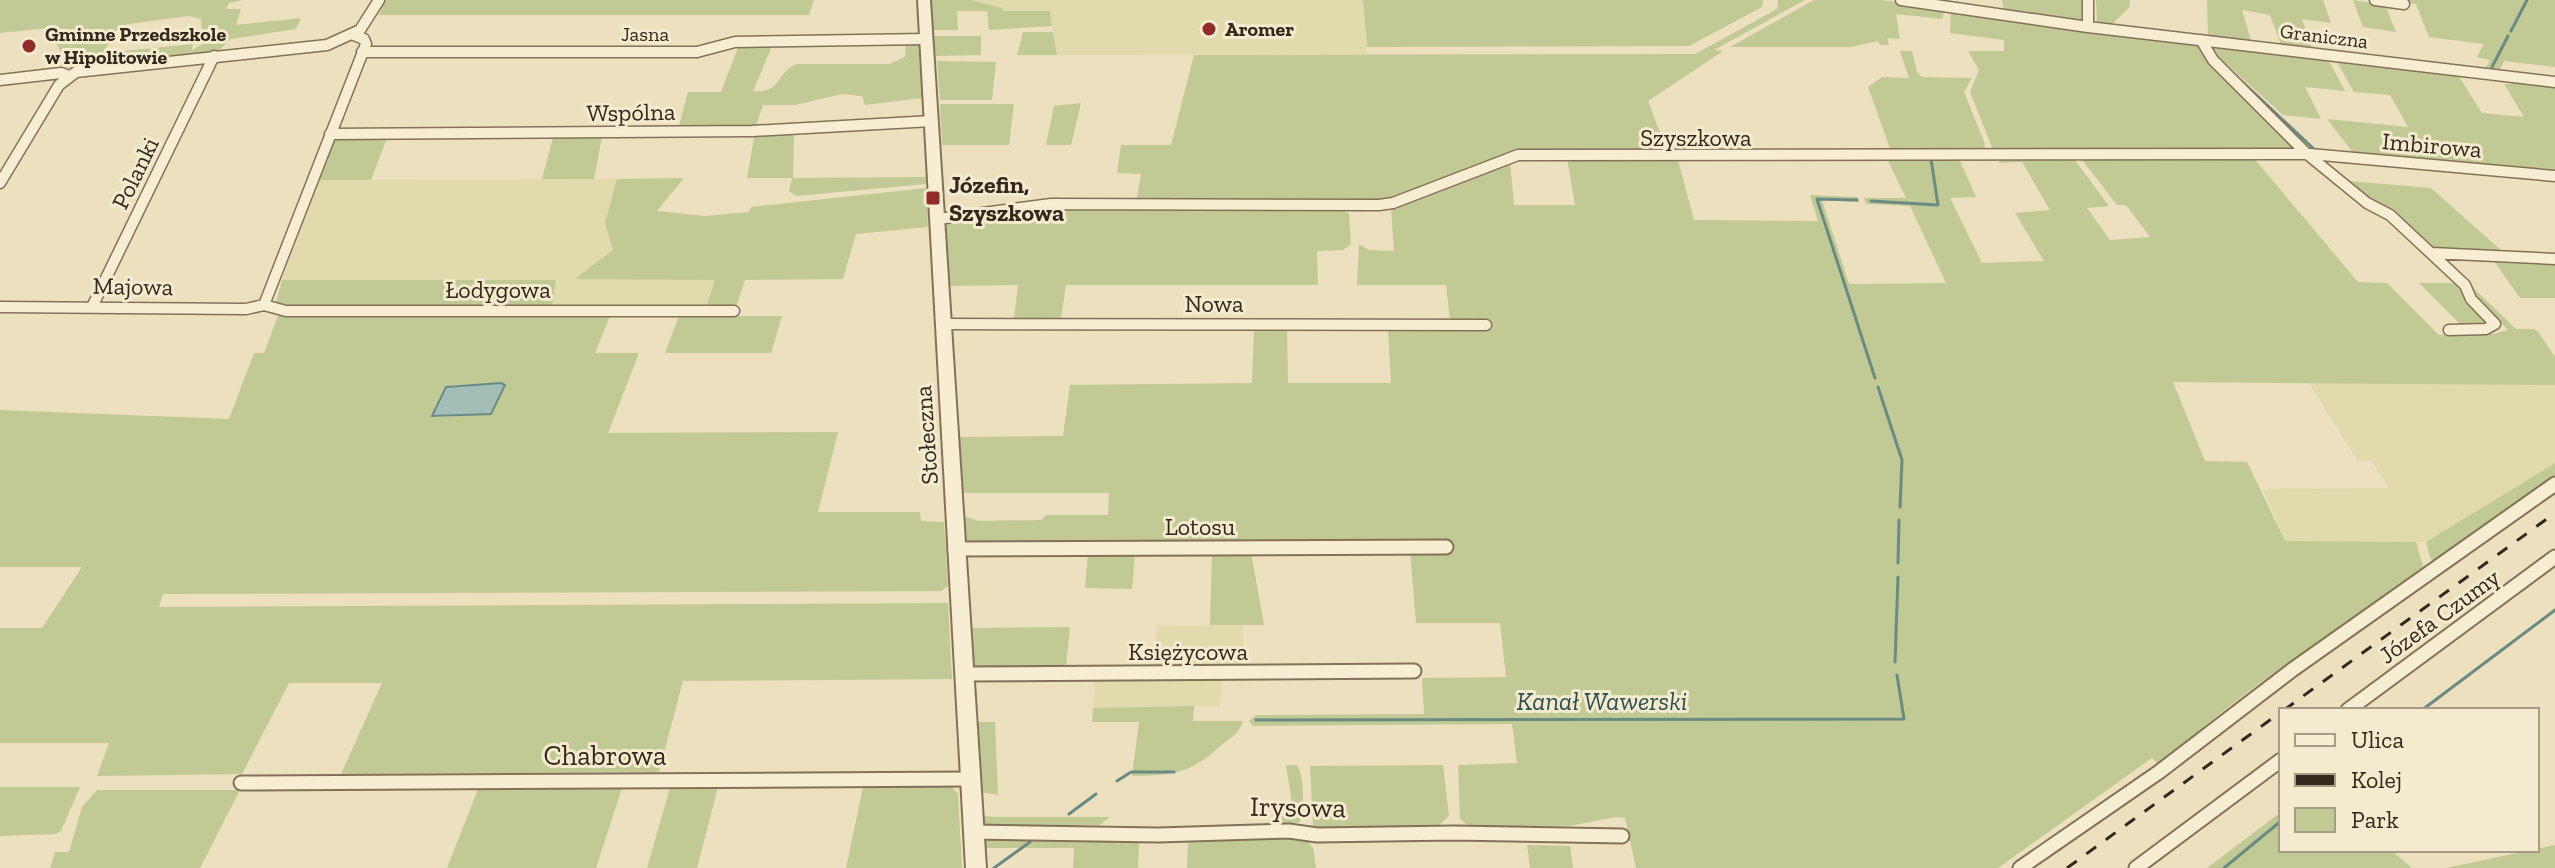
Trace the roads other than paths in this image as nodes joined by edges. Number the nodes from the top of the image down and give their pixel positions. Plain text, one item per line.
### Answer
1 (379, 0) edge
2 (924, 0) edge
3 (1901, 0) edge
4 (2088, 0) edge
5 (2375, 0) edge
6 (2404, 4) dead end
7 (2088, 27) junction
8 (354, 35) junction
9 (926, 39) junction
10 (2201, 40) junction
11 (362, 52) junction
12 (214, 56) junction
13 (69, 76) junction
14 (0, 80) edge
15 (2555, 82) edge
16 (932, 121) junction
17 (330, 134) junction
18 (2307, 154) junction
19 (2555, 176) edge
20 (0, 183) edge
21 (938, 219) junction
22 (2432, 253) junction
23 (2555, 259) edge
24 (264, 305) junction
25 (0, 307) edge
26 (92, 307) junction
27 (734, 311) dead end
28 (942, 324) junction
29 (1486, 325) dead end
30 (2449, 330) dead end
31 (2555, 484) edge
32 (1446, 547) dead end
33 (955, 549) junction
34 (2555, 557) edge
35 (1414, 671) dead end
36 (963, 674) junction
37 (2351, 708) edge
38 (2279, 761) edge
39 (970, 779) junction
40 (241, 783) dead end
41 (974, 832) junction
42 (1622, 836) dead end
43 (976, 868) edge
44 (2020, 868) edge
45 (2136, 868) edge

1 - 8 street
2 - 9 street, Stołeczna
3 - 7 street, Graniczna
4 - 7 street
5 - 6 street
7 - 10 street, Graniczna
8 - 11 street
8 - 12 street
9 - 11 street, Jasna
9 - 16 street, Stołeczna
10 - 15 street, Graniczna
10 - 18 street
11 - 17 street
12 - 13 street
12 - 26 street, Polanki
13 - 14 street
13 - 20 street
16 - 17 street, Wspólna
16 - 21 street, Stołeczna
17 - 24 street
18 - 19 street, Imbirowa
18 - 21 street, Szyszkowa
18 - 22 street
21 - 28 street, Stołeczna
22 - 23 street
22 - 30 street
24 - 26 street, Majowa
24 - 27 street, Łodygowa
25 - 26 street, Majowa
28 - 29 street, Nowa
28 - 33 street, Stołeczna
31 - 44 street
32 - 33 street, Lotosu
33 - 36 street, Stołeczna
34 - 37 street, Józefa Czumy
35 - 36 street, Księżycowa
36 - 39 street, Stołeczna
38 - 45 street
39 - 40 street, Chabrowa
39 - 41 street, Stołeczna
41 - 42 street, Irysowa
41 - 43 street, Stołeczna

